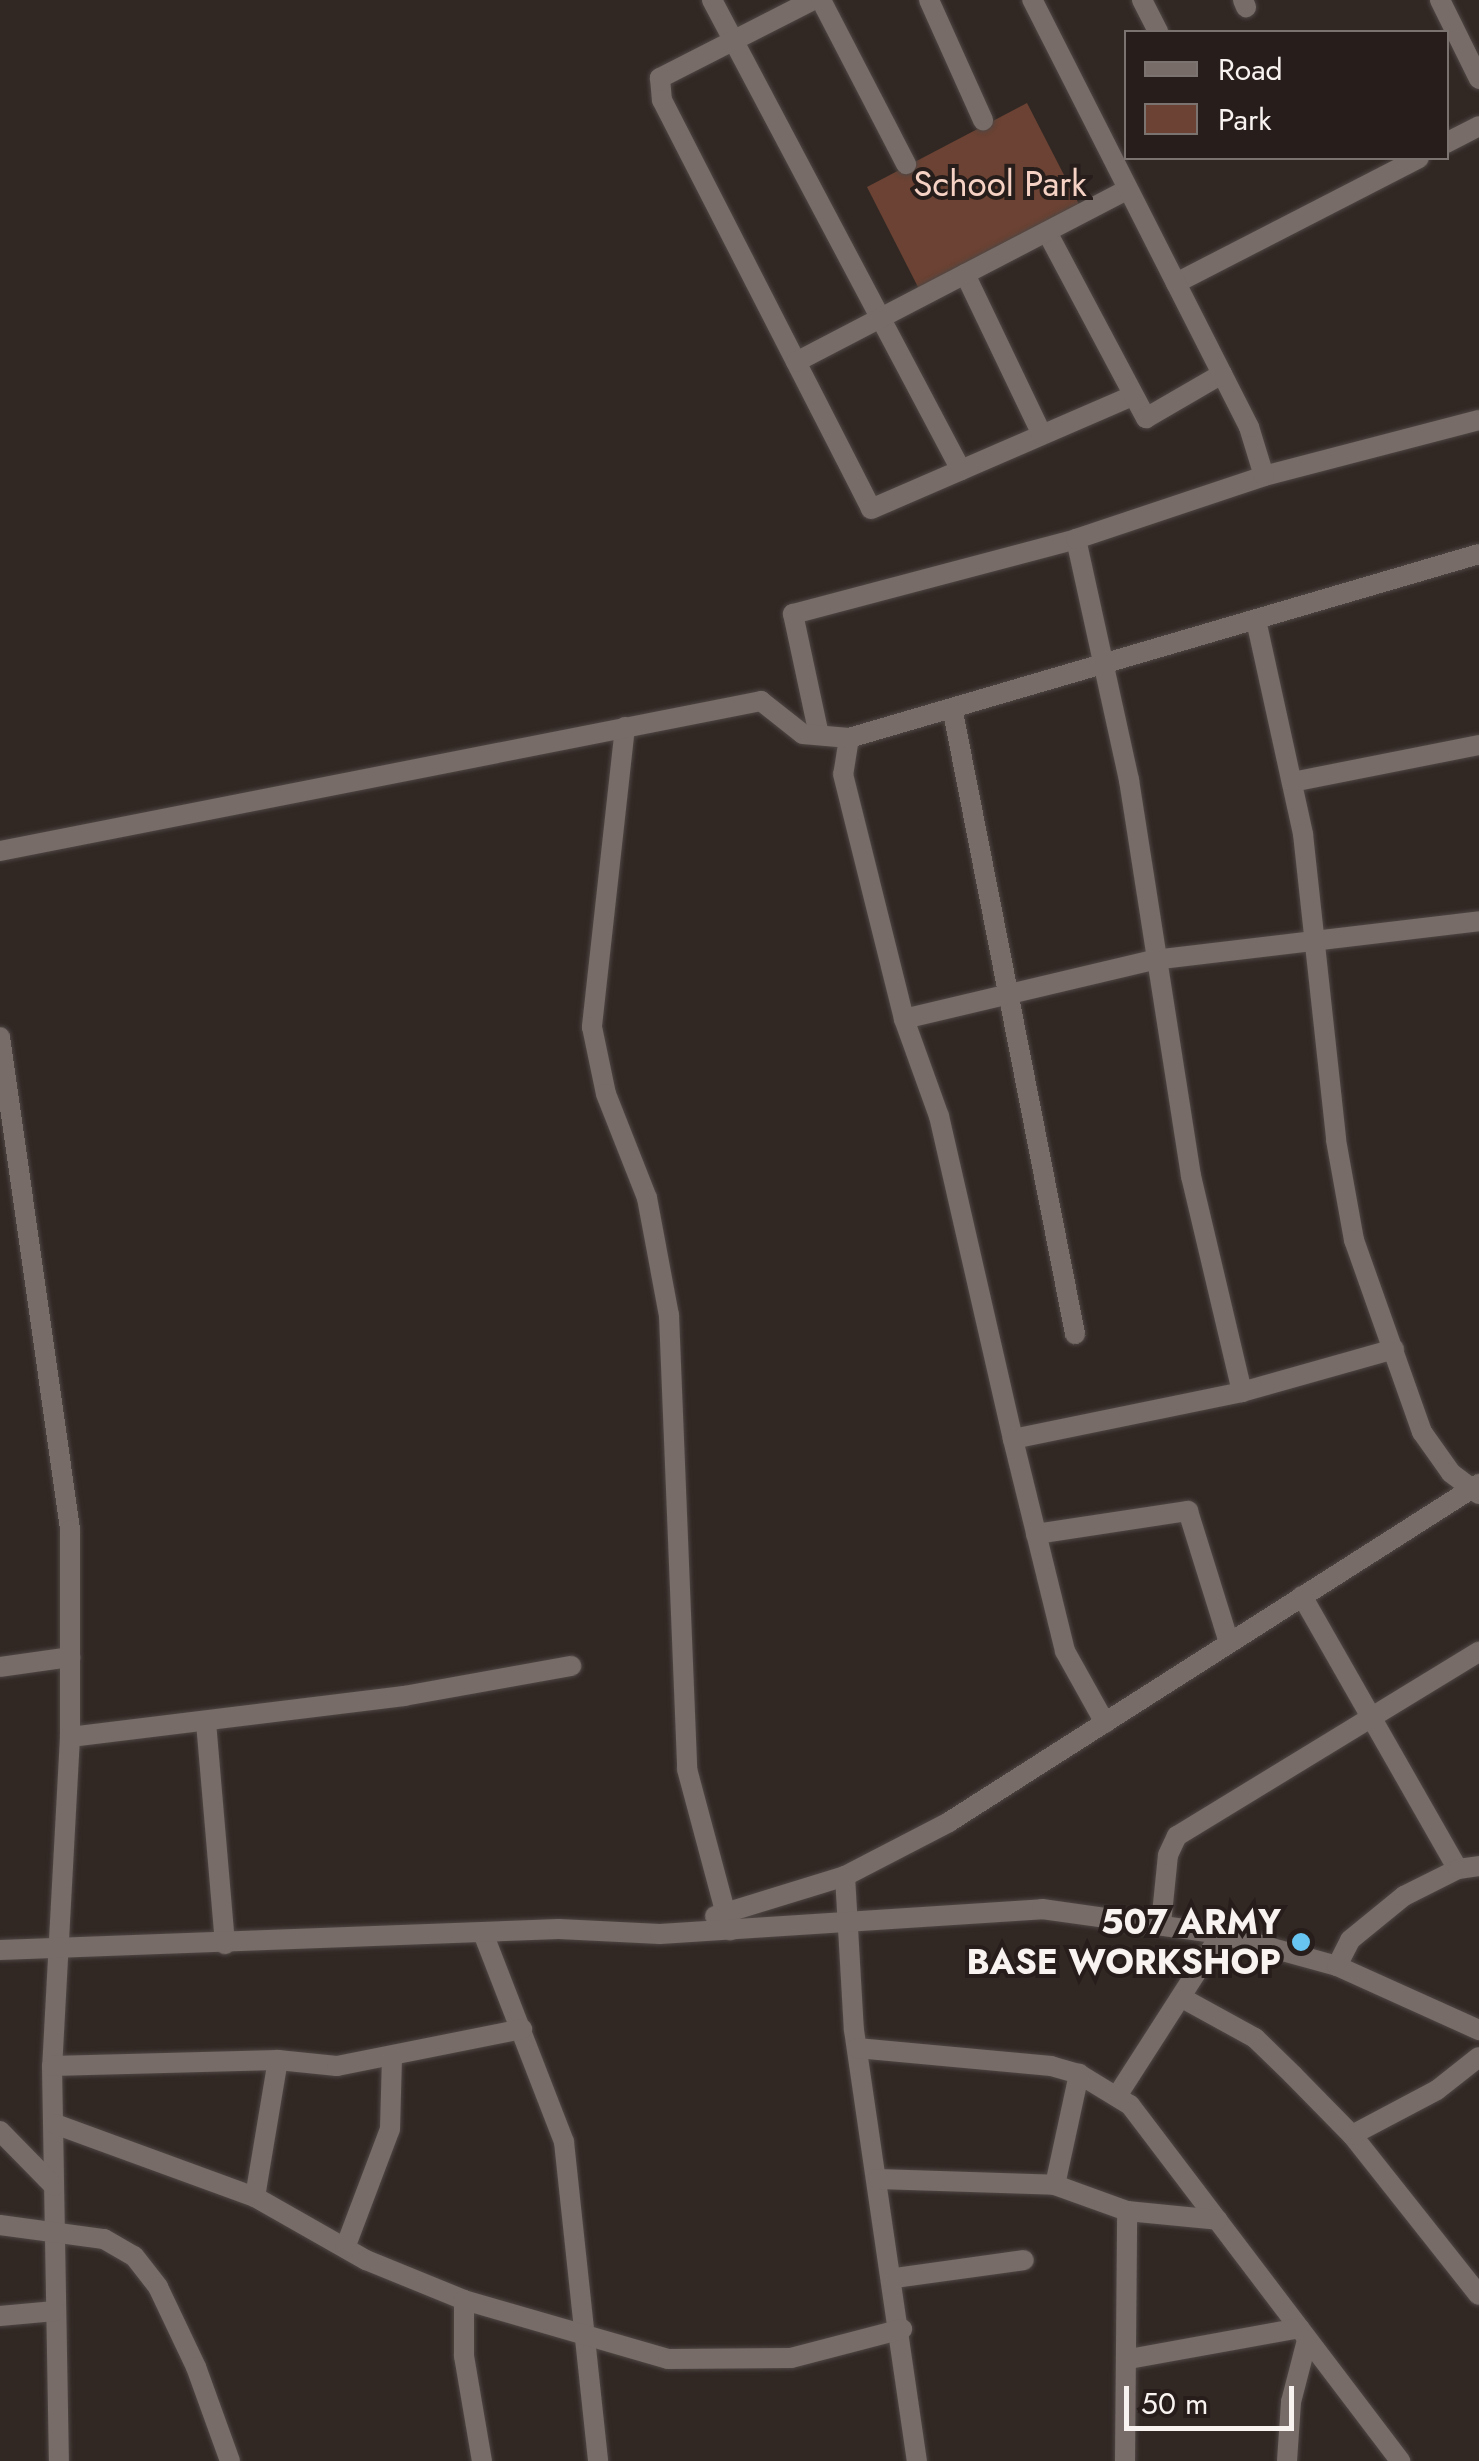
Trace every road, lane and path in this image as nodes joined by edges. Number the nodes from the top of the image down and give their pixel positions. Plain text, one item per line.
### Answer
1 (712, 0) edge
2 (813, 0) edge
3 (821, 0) edge
4 (929, 0) edge
5 (1032, 0) edge
6 (1142, 0) edge
7 (1440, 0) edge
8 (1157, 30) edge
9 (734, 41) junction
10 (1479, 79) edge
11 (983, 120) dead end
12 (1479, 126) edge
13 (1449, 141) edge
14 (1415, 160) edge
15 (906, 164) dead end
16 (1128, 189) junction
17 (1047, 232) junction
18 (965, 274) junction
19 (1176, 283) junction
20 (881, 318) junction
21 (796, 362) junction
22 (1222, 374) junction
23 (1132, 396) junction
24 (1479, 420) edge
25 (1042, 435) junction
26 (961, 470) junction
27 (1264, 476) junction
28 (1076, 539) junction
29 (1479, 554) edge
30 (1256, 620) junction
31 (1102, 667) junction
32 (953, 712) junction
33 (625, 727) junction
34 (819, 735) junction
35 (849, 738) junction
36 (1478, 749) edge
37 (1292, 782) junction
38 (0, 851) edge
39 (1479, 920) edge
40 (1315, 937) junction
41 (1154, 960) junction
42 (1013, 994) junction
43 (904, 1020) junction
44 (0, 1037) edge
45 (1075, 1334) dead end
46 (1394, 1348) junction
47 (1242, 1392) junction
48 (1013, 1438) junction
49 (1478, 1489) edge
50 (1036, 1534) junction
51 (1302, 1596) junction
52 (1230, 1642) junction
53 (1479, 1652) edge
54 (70, 1657) junction
55 (571, 1666) dead end
56 (0, 1667) edge
57 (1374, 1718) junction
58 (206, 1722) junction
59 (1104, 1723) junction
60 (70, 1737) junction
61 (1468, 1867) edge
62 (845, 1876) junction
63 (727, 1921) junction
64 (848, 1922) junction
65 (1161, 1924) junction
66 (483, 1933) junction
67 (1221, 1934) junction
68 (225, 1944) junction
69 (0, 1950) edge
70 (56, 1950) junction
71 (1337, 1966) junction
72 (1184, 1999) junction
73 (522, 2030) junction
74 (1479, 2030) edge
75 (857, 2048) junction
76 (392, 2057) junction
77 (1479, 2057) edge
78 (278, 2060) junction
79 (52, 2066) junction
80 (1080, 2074) junction
81 (1117, 2096) junction
82 (55, 2124) junction
83 (0, 2131) edge
84 (1352, 2135) junction
85 (878, 2179) junction
86 (54, 2186) junction
87 (1055, 2186) junction
88 (256, 2198) junction
89 (1127, 2211) junction
90 (1218, 2220) junction
91 (0, 2225) edge
92 (52, 2228) junction
93 (345, 2248) junction
94 (1024, 2260) dead end
95 (894, 2278) junction
96 (1479, 2295) edge
97 (464, 2300) junction
98 (56, 2311) junction
99 (0, 2316) edge
100 (902, 2329) junction
101 (1303, 2334) junction
102 (586, 2336) junction
103 (1130, 2359) junction
104 (59, 2461) edge
105 (230, 2461) edge
106 (482, 2461) edge
107 (598, 2461) edge
108 (918, 2461) edge
109 (1125, 2461) edge
110 (1287, 2461) edge
111 (1400, 2461) edge

1 - 9 street
2 - 9 street
3 - 15 street
4 - 11 street
5 - 16 street
6 - 8 street
7 - 10 street
9 - 20 street
9 - 21 street
12 - 13 street
14 - 19 street
16 - 17 street
16 - 19 street
17 - 18 street
17 - 23 street
18 - 20 street
18 - 25 street
19 - 22 street
20 - 21 street
20 - 26 street
21 - 26 street
22 - 23 street
22 - 27 street
23 - 25 street
24 - 27 street
25 - 26 street
27 - 28 street
28 - 31 street
28 - 34 street
29 - 30 street
30 - 31 street
30 - 37 street
31 - 32 street
31 - 41 street
32 - 35 street
32 - 42 street
33 - 34 street
33 - 38 street
33 - 63 street
34 - 35 street
35 - 43 street
36 - 37 street
37 - 40 street
39 - 40 street
40 - 41 street
40 - 46 street
41 - 42 street
41 - 47 street
42 - 43 street
42 - 45 street
43 - 48 street
44 - 54 street
46 - 47 street
46 - 49 street
47 - 48 street
48 - 50 street
49 - 51 street
50 - 52 street
50 - 59 street
51 - 52 street
51 - 57 street
52 - 59 street
53 - 57 street
54 - 56 street
54 - 60 street
55 - 58 street
57 - 61 street
57 - 65 street
58 - 60 street
58 - 68 street
59 - 62 street
60 - 70 street
61 - 71 street
62 - 63 street
62 - 64 street
63 - 64 street
63 - 66 street
64 - 65 street
64 - 75 street
65 - 67 street
66 - 68 street
66 - 73 street
67 - 71 street
67 - 72 street
68 - 70 street
69 - 70 street
70 - 79 street
71 - 74 street
72 - 81 street
72 - 84 street
73 - 76 street
73 - 102 street
75 - 80 street
75 - 85 street
76 - 78 street
76 - 93 street
77 - 84 street
78 - 79 street
78 - 88 street
79 - 82 street
80 - 81 street
80 - 87 street
81 - 90 street
82 - 86 street
82 - 88 street
83 - 86 street
84 - 96 street
85 - 87 street
85 - 95 street
86 - 92 street
87 - 89 street
88 - 93 street
89 - 90 street
89 - 103 street
90 - 101 street
91 - 92 street
92 - 98 street
92 - 105 street
93 - 97 street
94 - 95 street
95 - 100 street
97 - 102 street
97 - 106 street
98 - 99 street
98 - 104 street
100 - 102 street
100 - 108 street
101 - 103 street
101 - 110 street
101 - 111 street
102 - 107 street
103 - 109 street

